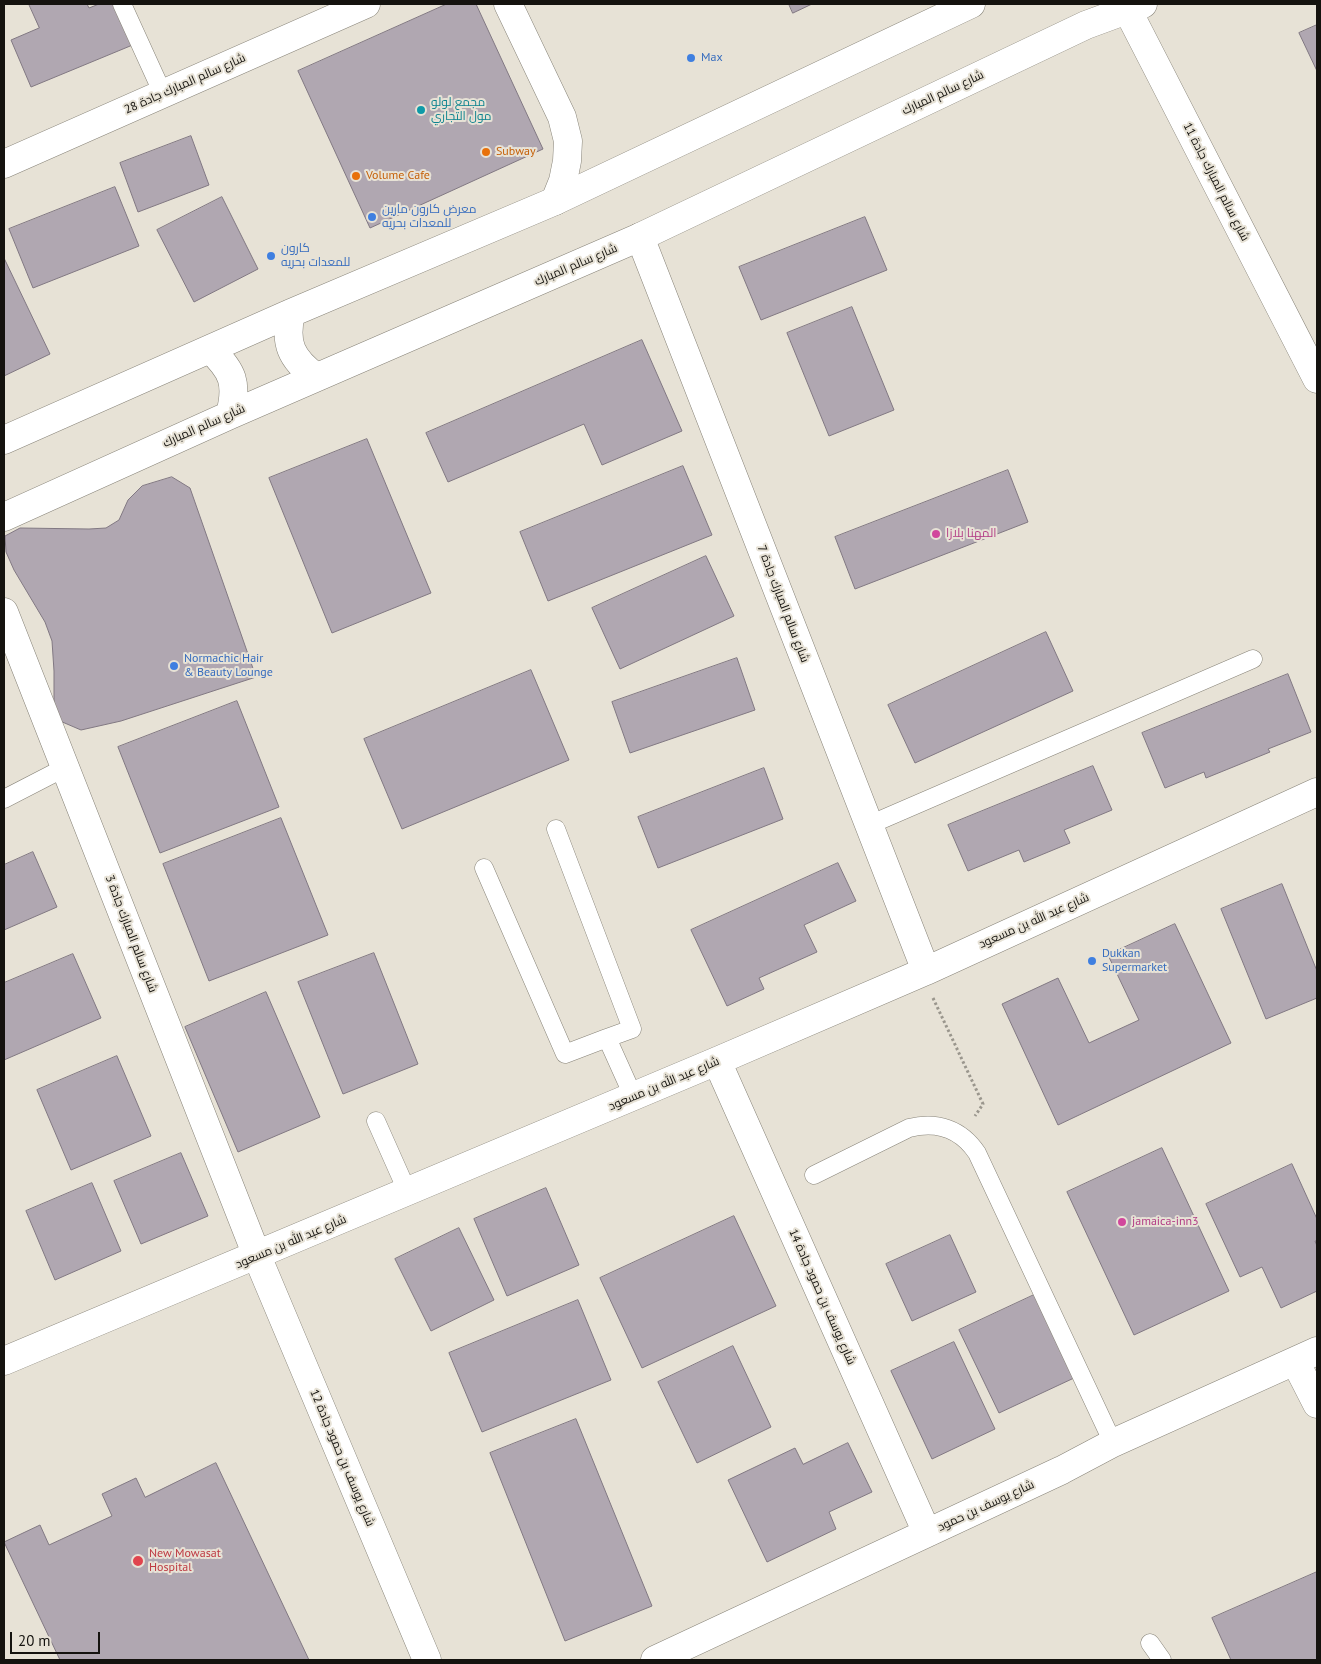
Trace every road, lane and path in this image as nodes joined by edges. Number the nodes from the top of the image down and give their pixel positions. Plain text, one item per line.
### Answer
1 (122, 4) edge
2 (366, 4) edge
3 (508, 4) edge
4 (971, 4) edge
5 (1135, 6) edge
6 (163, 94) junction
7 (4, 164) edge
8 (555, 201) junction
9 (640, 237) junction
10 (291, 313) junction
11 (210, 349) junction
12 (1313, 361) edge
13 (316, 377) junction
14 (230, 415) junction
15 (4, 440) edge
16 (4, 517) edge
17 (4, 612) edge
18 (1253, 660) dead end
19 (66, 767) junction
20 (1317, 792) edge
21 (4, 799) edge
22 (869, 825) junction
23 (556, 829) dead end
24 (484, 868) dead end
25 (924, 972) junction
26 (607, 1038) junction
27 (718, 1062) junction
28 (634, 1098) junction
29 (376, 1121) dead end
30 (962, 1136) junction
31 (814, 1175) dead end
32 (408, 1193) junction
33 (257, 1256) junction
34 (1306, 1356) edge
35 (4, 1361) edge
36 (1317, 1404) edge
37 (1113, 1443) junction
38 (927, 1533) junction
39 (1150, 1643) dead end
40 (427, 1660) edge
41 (654, 1660) edge
42 (1162, 1660) edge

1 - 6 lane
2 - 6 street, شارع سالم المبارك جادة 28
3 - 8 street
4 - 8 street
5 - 9 street, شارع سالم المبارك
5 - 12 street, شارع سالم المبارك جادة 11
6 - 7 street, شارع سالم المبارك جادة 28
8 - 10 street
9 - 13 street, شارع سالم المبارك
9 - 22 street, شارع سالم المبارك جادة 7
10 - 11 street
10 - 13 street
11 - 14 street
11 - 15 street
13 - 14 street, شارع سالم المبارك
14 - 16 street, شارع سالم المبارك
17 - 19 street, شارع سالم المبارك جادة 3
18 - 22 lane
19 - 21 lane
19 - 33 street, شارع سالم المبارك جادة 3
20 - 25 street, شارع عبد الله بن مسعود
22 - 25 street, شارع سالم المبارك جادة 7
23 - 26 lane
24 - 26 lane
25 - 27 street, شارع عبد الله بن مسعود
25 - 30 path
26 - 28 lane
27 - 28 street, شارع عبد الله بن مسعود
27 - 38 street, شارع يوسف بن حمود جادة 14
28 - 32 street, شارع عبد الله بن مسعود
29 - 32 lane
30 - 31 lane
30 - 37 lane
32 - 33 street, شارع عبد الله بن مسعود
33 - 35 street, شارع عبد الله بن مسعود
33 - 40 street, شارع يوسف بن حمود جادة 12
34 - 36 street
34 - 37 street, شارع يوسف بن حمود
37 - 38 street, شارع يوسف بن حمود
38 - 41 street, شارع يوسف بن حمود
39 - 42 lane

